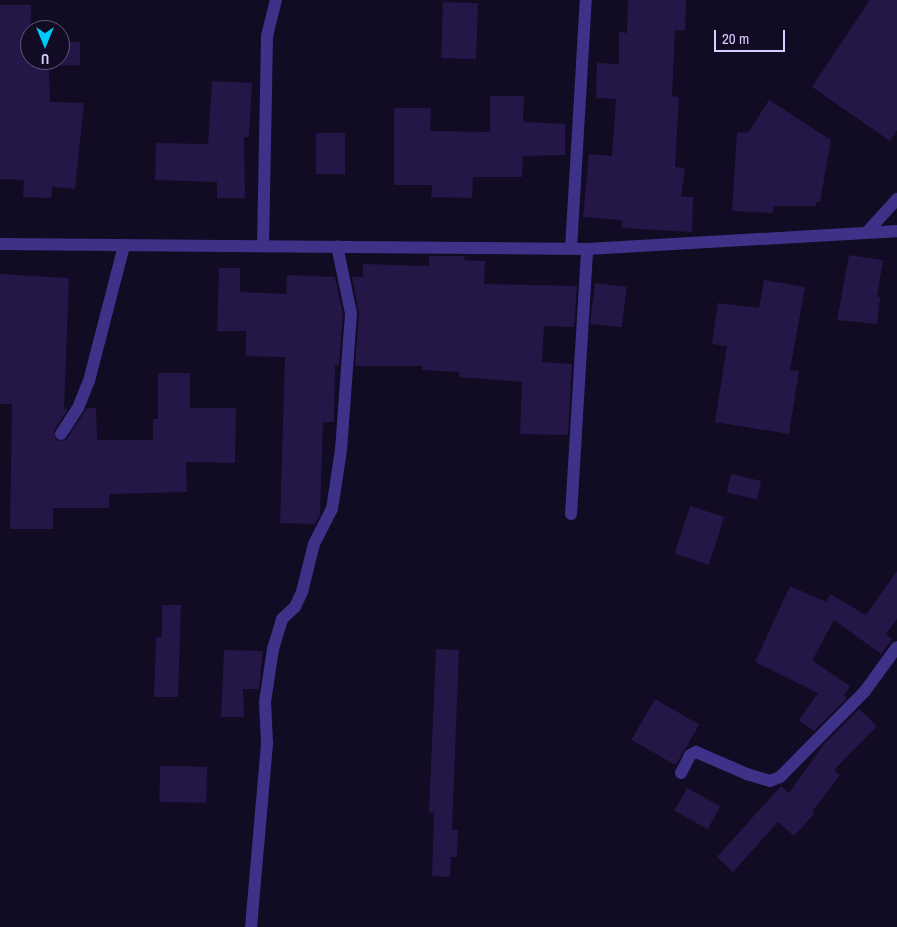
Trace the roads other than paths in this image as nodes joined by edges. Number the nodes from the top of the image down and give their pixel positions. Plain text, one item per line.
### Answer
1 (276, 0) edge
2 (586, 0) edge
3 (897, 199) edge
4 (897, 231) edge
5 (867, 232) junction
6 (0, 244) edge
7 (124, 246) junction
8 (263, 246) junction
9 (337, 246) junction
10 (571, 249) junction
11 (588, 249) junction
12 (61, 434) dead end
13 (571, 514) dead end
14 (897, 647) edge
15 (680, 773) dead end
16 (251, 927) edge

1 - 8 street
2 - 10 street
3 - 5 street
4 - 5 street
5 - 11 street
6 - 7 street
7 - 8 street
7 - 12 street
8 - 9 street
9 - 10 street
9 - 16 street
10 - 11 street
11 - 13 street
14 - 15 street

